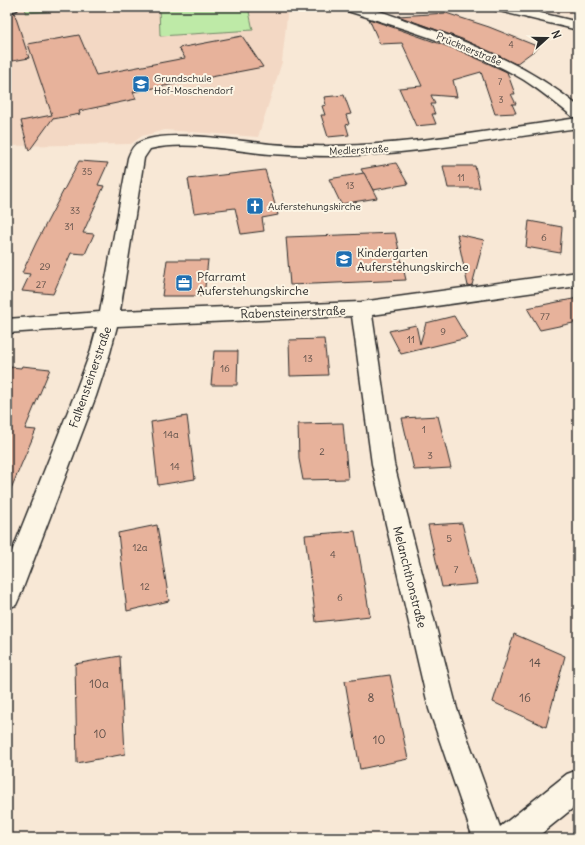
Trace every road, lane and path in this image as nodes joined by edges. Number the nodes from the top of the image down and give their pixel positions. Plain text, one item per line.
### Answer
1 (12, 7) edge
2 (349, 7) edge
3 (500, 7) edge
4 (7, 9) edge
5 (534, 11) edge
6 (578, 26) edge
7 (578, 114) edge
8 (578, 123) edge
9 (140, 149) joint
10 (578, 279) edge
11 (362, 309) junction
12 (109, 319) junction
13 (7, 326) edge
14 (7, 596) edge
15 (578, 785) edge
16 (489, 838) edge
17 (511, 838) edge

1 - 4 street
2 - 7 street, Prücknerstraße
3 - 5 street
5 - 6 street
8 - 9 street, Medlerstraße
9 - 12 street, Falkensteinerstraße
10 - 11 street, Rabensteinerstraße
11 - 12 street, Rabensteinerstraße
11 - 16 street, Melanchthonstraße
12 - 13 street, Rabensteinerstraße
12 - 14 street, Falkensteinerstraße
15 - 17 street

